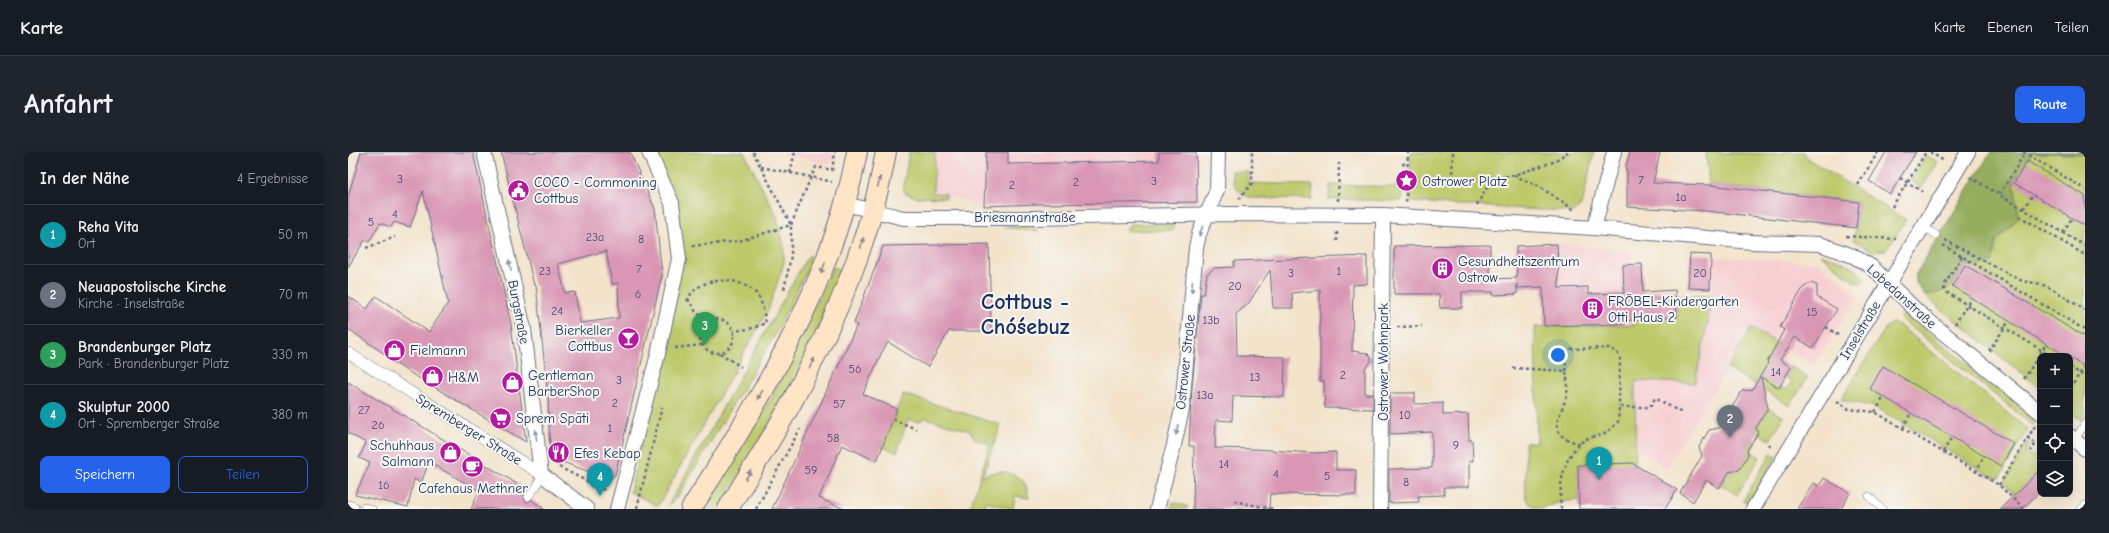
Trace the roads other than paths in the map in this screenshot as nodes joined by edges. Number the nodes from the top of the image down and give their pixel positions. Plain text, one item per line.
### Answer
1 (484, 152) edge
2 (649, 152) edge
3 (857, 152) edge
4 (886, 152) edge
5 (1218, 152) edge
6 (1614, 152) edge
7 (1968, 152) edge
8 (845, 204) junction
9 (871, 212) junction
10 (1207, 214) junction
11 (1383, 215) junction
12 (1923, 226) junction
13 (1594, 228) junction
14 (1936, 238) road end
15 (1888, 283) junction
16 (348, 353) edge
17 (2037, 417) edge
18 (2085, 423) edge
19 (2077, 442) edge
20 (541, 474) junction
21 (1869, 496) dead end
22 (528, 497) dead end
23 (618, 504) edge
24 (2085, 505) edge
25 (364, 507) dead end
26 (372, 509) edge
27 (587, 509) edge
28 (691, 509) edge
29 (728, 509) edge
30 (1157, 509) edge
31 (1380, 509) edge
32 (1753, 509) edge
33 (1882, 509) edge
34 (2081, 509) edge

20 -> 1 street, Burgstraße
2 - 23 street
3 - 8 main road
9 -> 4 main road
5 - 10 street
6 - 13 street
7 - 12 street, Inselstraße
8 - 9 street, Briesmannstraße
8 -> 28 main road
9 - 10 street, Briesmannstraße
29 -> 9 main road
10 - 11 street
10 -> 30 street, Ostrower Straße
11 - 13 street
11 - 31 street, Ostrower Wohnpark
12 - 14 lane
12 - 15 street, Inselstraße
13 - 15 street, Lobedanstraße
15 - 17 street, Lobedanstraße
15 - 32 street, Inselstraße
16 - 20 street, Spremberger Straße
18 - 19 lane
20 - 22 lane
20 - 27 street, Spremberger Straße
21 - 33 lane
24 - 34 lane
25 - 26 lane

